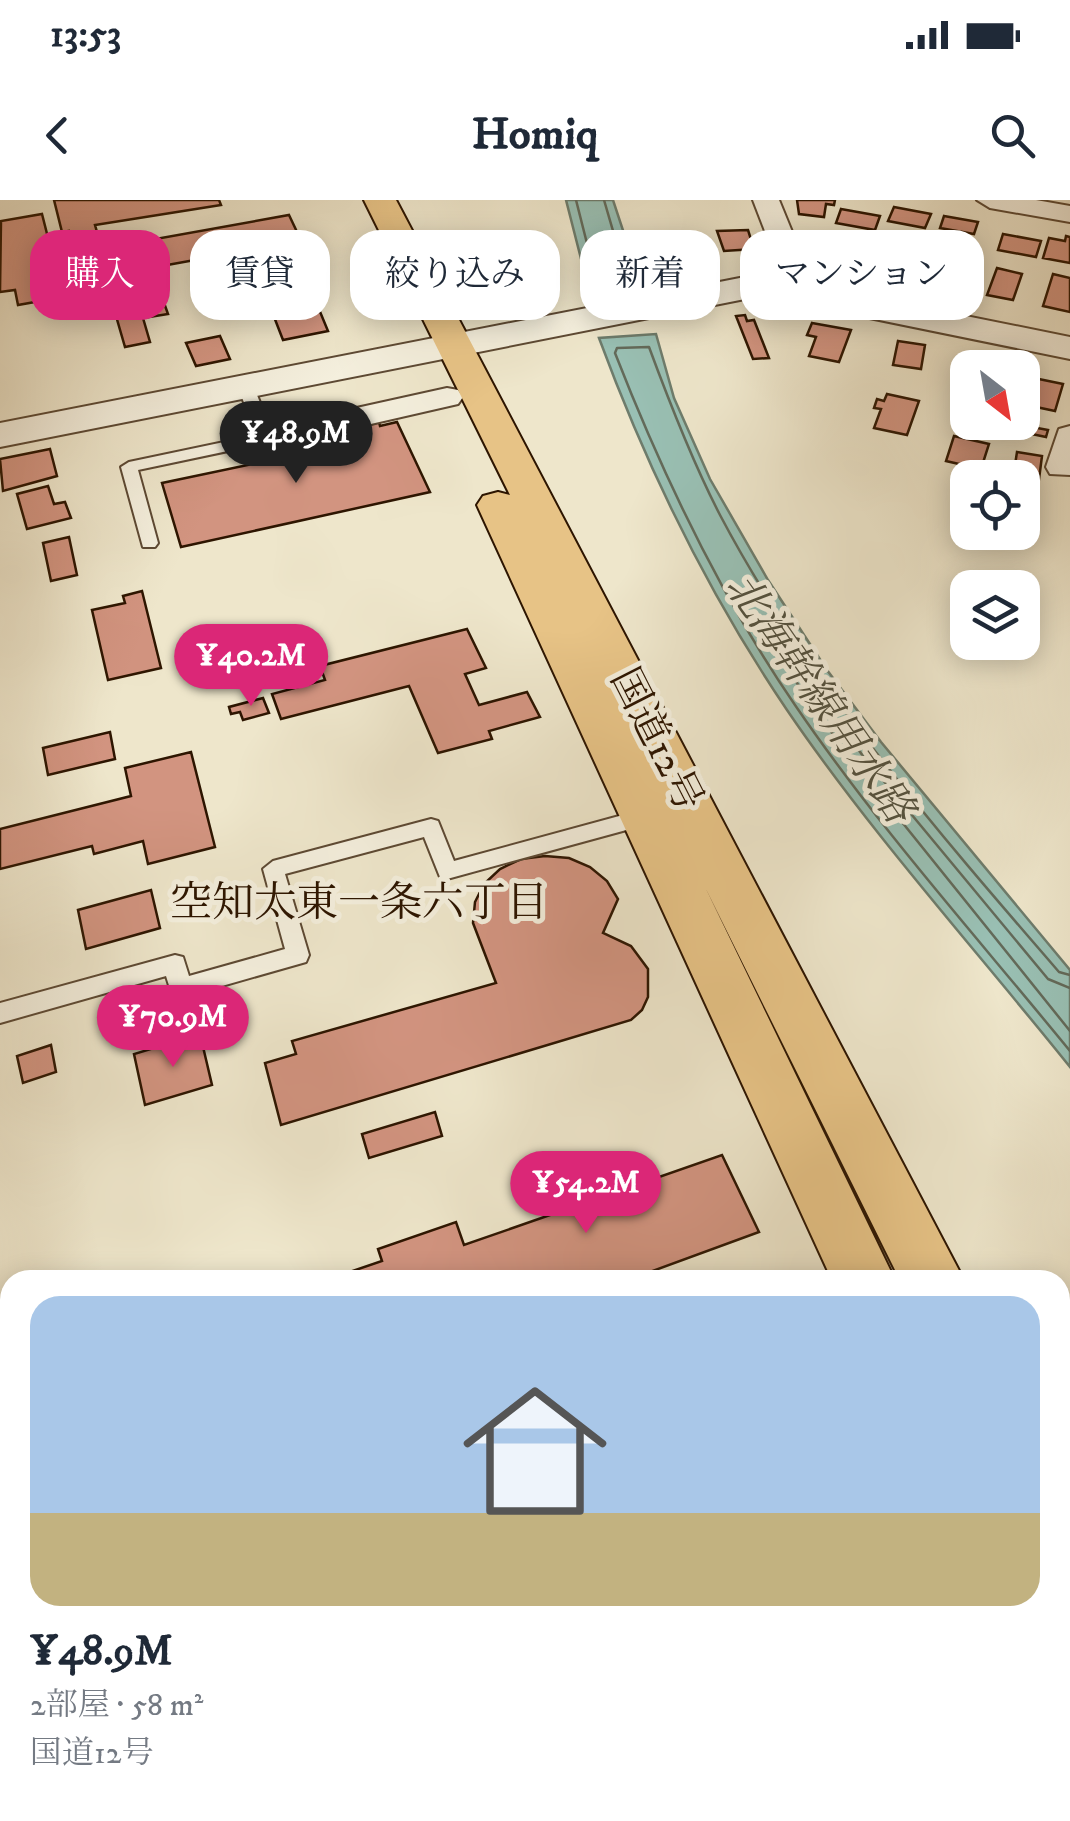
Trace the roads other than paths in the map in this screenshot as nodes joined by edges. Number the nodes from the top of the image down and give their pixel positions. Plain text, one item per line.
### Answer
1 (349, 200) edge
2 (380, 200) edge
3 (766, 200) edge
4 (990, 200) edge
5 (1070, 214) edge
6 (778, 230) edge
7 (740, 290) edge
8 (936, 320) edge
9 (440, 346) junction
10 (1070, 348) edge
11 (245, 386) junction
12 (447, 397) junction
13 (0, 435) edge
14 (266, 438) junction
15 (148, 543) dead end
16 (645, 817) junction
17 (0, 1012) edge
18 (859, 1270) edge
19 (928, 1270) edge

1 - 9 highway, 国道12号
2 - 9 highway, 国道12号
3 - 6 street
4 - 5 street
7 - 9 street
8 - 10 street
9 - 11 street
9 - 12 highway, 国道12号
9 - 19 highway, 国道12号
11 - 13 street
11 - 14 lane
12 - 14 street
12 - 16 highway, 国道12号
14 - 15 lane
16 - 17 lane
16 - 18 highway, 国道12号

